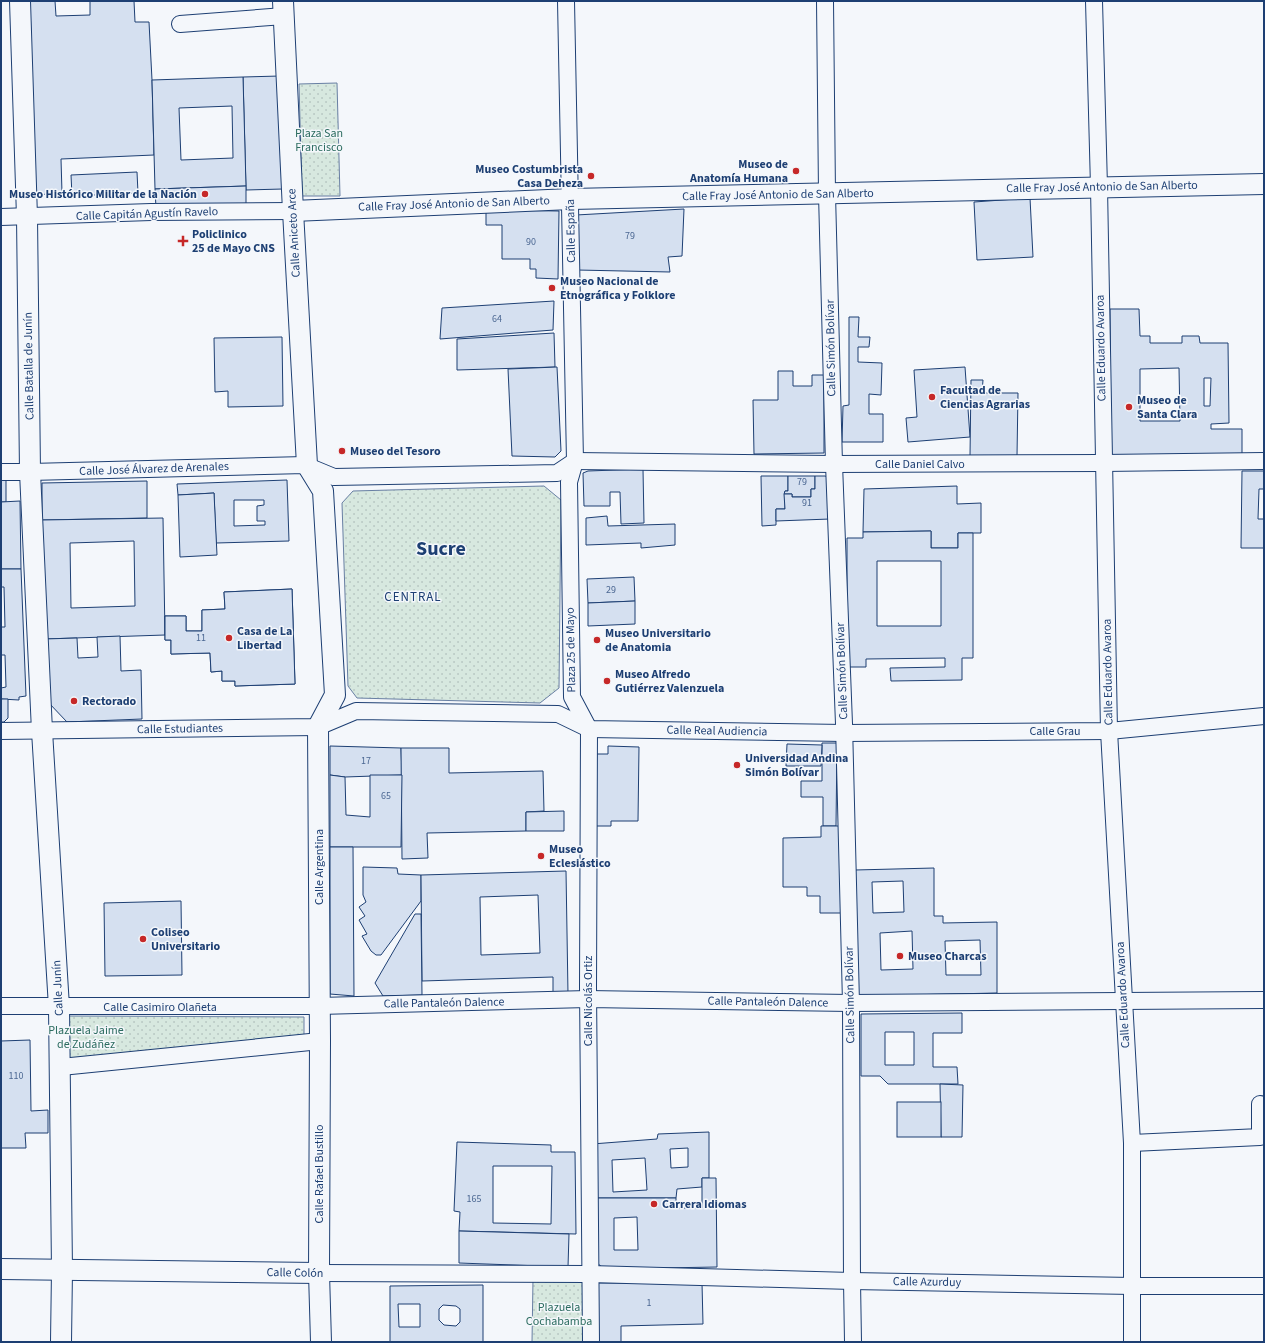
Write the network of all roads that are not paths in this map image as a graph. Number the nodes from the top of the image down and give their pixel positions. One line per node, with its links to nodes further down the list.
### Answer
1 (20, 1): 13 (main road, Calle Batalla de Junín)
2 (566, 1): 10 (street, Calle España)
3 (825, 1): 9 (street, Calle Simón Bolívar)
4 (1094, 1): 8 (street, Calle Eduardo Avaroa)
5 (284, 8): 6 (street); 11 (main road, Calle Aniceto Arce)
6 (180, 24)
7 (1264, 184): 8 (main road, Calle Fray José Antonio de San Alberto)
8 (1099, 187): 9 (main road, Calle Fray José Antonio de San Alberto); 17 (street, Calle Eduardo Avaroa)
9 (827, 194): 10 (main road, Calle Fray José Antonio de San Alberto); 16 (street, Calle Simón Bolívar)
10 (570, 199): 11 (main road, Calle Fray José Antonio de San Alberto); 14 (street, Calle España)
11 (292, 211): 13 (street, Calle Capitán Agustín Ravelo); 18 (main road, Calle Aniceto Arce)
12 (1, 217): 13 (street, Calle Capitán Agustín Ravelo)
13 (27, 217): 20 (main road, Calle Batalla de Junín)
14 (575, 461): 16 (street, Calle Daniel Calvo); 18 (street); 23 (street, Plaza 25 de Mayo)
15 (1264, 461): 17 (street, Calle Daniel Calvo)
16 (834, 464): 17 (street, Calle Daniel Calvo); 27 (street, Calle Simón Bolívar)
17 (1103, 464): 26 (street, Calle Eduardo Avaroa)
18 (307, 465): 20 (street, Calle José Álvarez de Arenales); 22 (main road)
19 (1, 472): 20 (street, Calle José Álvarez de Arenales)
20 (30, 472): 25 (main road, Calle Batalla de Junín)
21 (1264, 716): 26 (street, Calle Grau)
22 (318, 727): 23 (street); 25 (street, Calle Estudiantes); 33 (main road, Calle Argentina)
23 (589, 729): 27 (street, Calle Real Audiencia); 28 (street, Calle Nicolás Ortiz)
24 (1, 731): 25 (street, Calle Estudiantes)
25 (42, 731): 34 (main road, Calle Junín)
26 (1109, 731): 27 (street, Calle Grau); 30 (street, Calle Eduardo Avaroa)
27 (844, 733): 31 (street, Calle Simón Bolívar)
28 (588, 999): 31 (street, Calle Pantaleón Dalence); 33 (street, Calle Pantaleón Dalence); 42 (street, Calle Nicolás Ortiz)
29 (1264, 1000): 30 (street, Calle Pantaleón Dalence)
30 (1123, 1001): 31 (street, Calle Pantaleón Dalence); 38 (street, Calle Eduardo Avaroa)
31 (851, 1003): 43 (street, Calle Simón Bolívar)
32 (1, 1006): 34 (street, Calle Casimiro Olañeta)
33 (319, 1006): 34 (street, Calle Casimiro Olañeta); 35 (main road, Calle Rafael Bustillo)
34 (59, 1007): 36 (main road, Calle Junín)
35 (320, 1041): 36 (street); 41 (main road, Calle Rafael Bustillo)
36 (61, 1067): 40 (main road, Calle Junín)
37 (1260, 1104): 38 (street)
38 (1132, 1143): 44 (street, Calle Eduardo Avaroa)
39 (1, 1269): 40 (main road, Calle Colón)
40 (62, 1270): 41 (main road, Calle Colón); 46 (main road, Calle Junín)
41 (319, 1273): 42 (street, Calle Colón); 47 (main road, Calle Rafael Bustillo)
42 (590, 1274): 43 (street, Calle Azurduy); 48 (street, Calle Nicolás Ortiz)
43 (852, 1281): 44 (street, Calle Azurduy); 49 (street, Calle Simón Bolívar)
44 (1133, 1286): 45 (street, Calle Azurduy); 50 (street, Calle Eduardo Avaroa)
45 (1264, 1286)
46 (61, 1342)
47 (321, 1342)
48 (591, 1342)
49 (853, 1342)
50 (1132, 1342)

